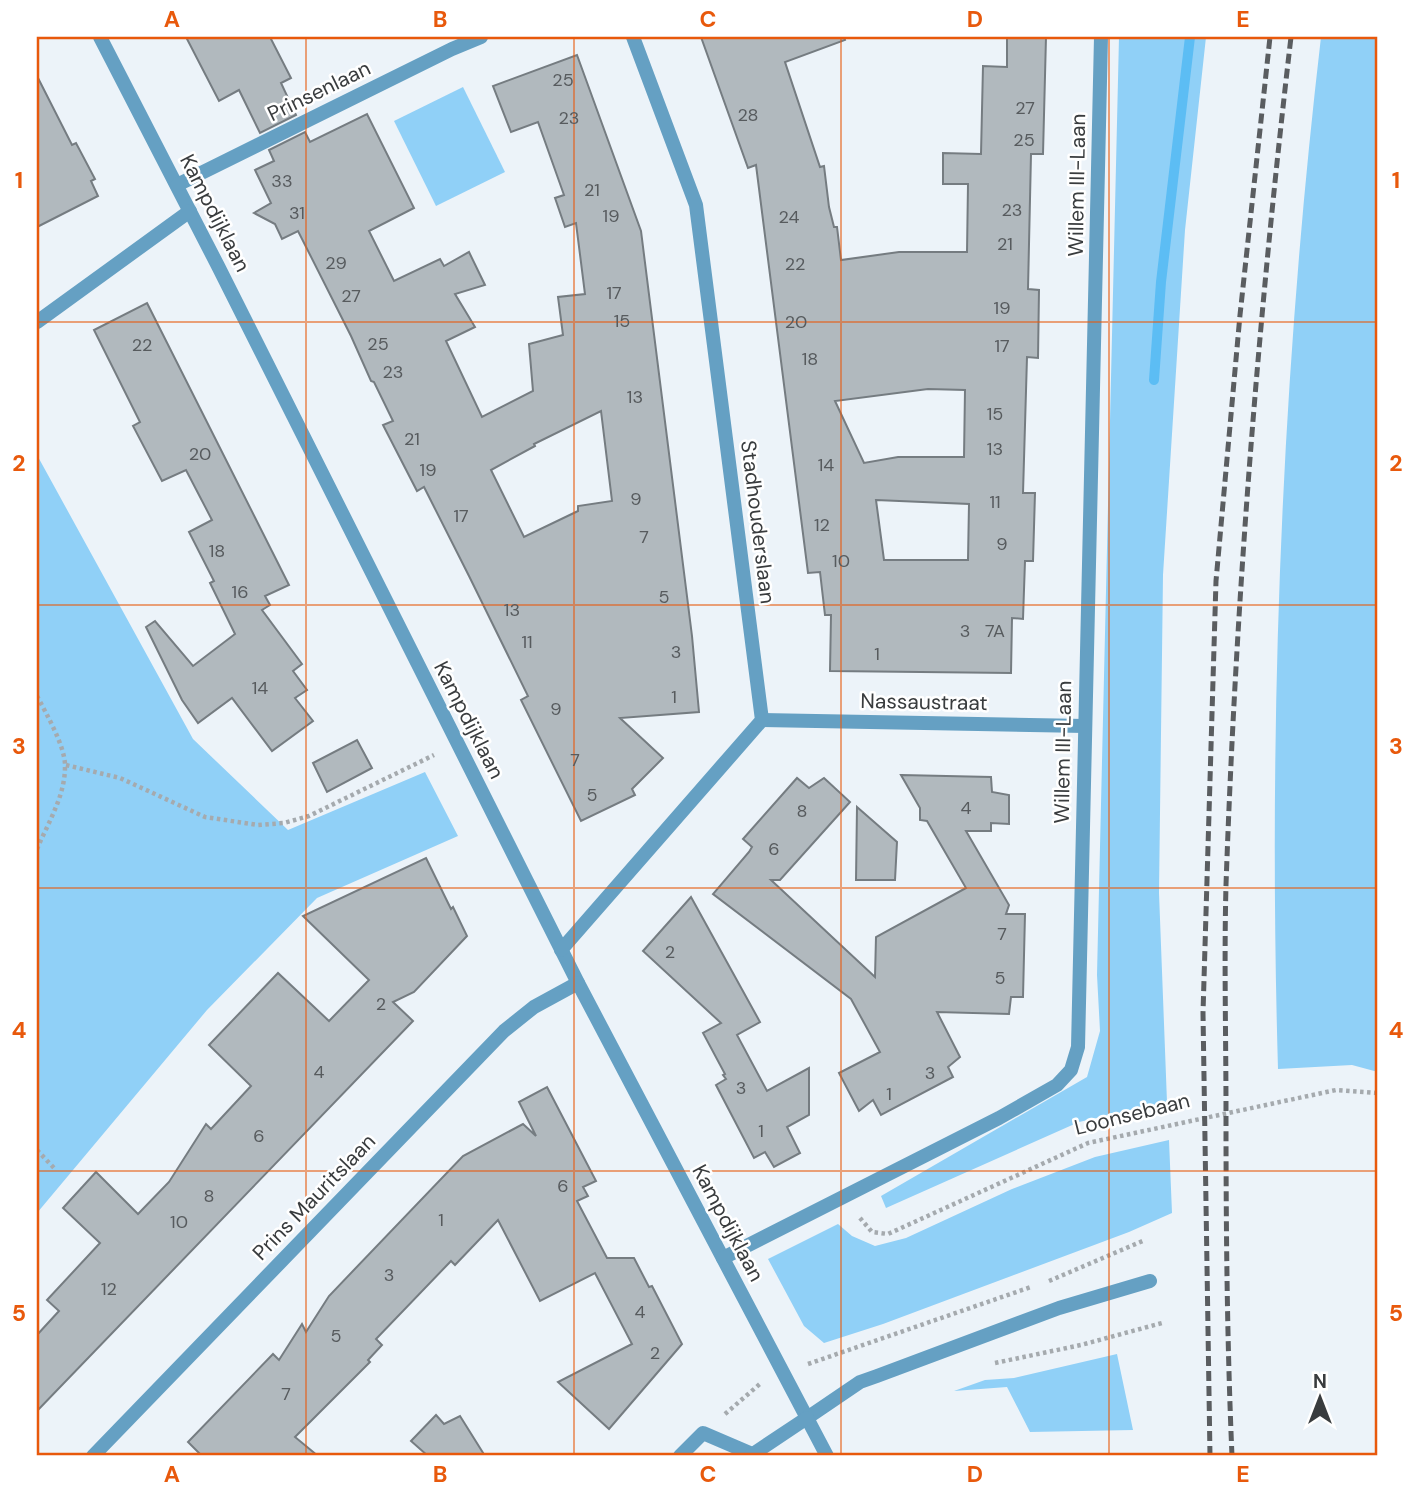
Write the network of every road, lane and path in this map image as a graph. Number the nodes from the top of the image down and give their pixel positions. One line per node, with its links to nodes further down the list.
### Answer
1 (100, 37): 5 (street, Kampdijklaan)
2 (481, 37): 5 (street, Prinsenlaan)
3 (633, 37): 9 (street, Stadhouderslaan)
4 (1101, 37): 10 (street, Willem III-Laan)
5 (177, 185): 6 (street, Kampdijklaan)
6 (190, 211): 7 (street); 11 (street, Kampdijklaan)
7 (37, 322)
8 (37, 696): 12 (path)
9 (762, 720): 10 (street, Nassaustraat); 14 (street)
10 (1085, 726): 19 (street, Willem III-Laan)
11 (457, 743): 12 (path); 14 (street, Kampdijklaan)
12 (66, 765): 13 (path)
13 (37, 849)
14 (561, 950): 15 (street, Kampdijklaan)
15 (578, 983): 21 (street, Kampdijklaan); 31 (street, Prins Mauritslaan)
16 (1378, 1093): 19 (path, Loonsebaan)
17 (37, 1150): 18 (path)
18 (54, 1168)
19 (849, 1196): 21 (street, Willem III-Laan)
20 (1146, 1240): 23 (path)
21 (723, 1258): 27 (street, Kampdijklaan)
22 (1150, 1280): 28 (street)
23 (1048, 1281)
24 (1035, 1286): 27 (path)
25 (1162, 1323): 26 (path)
26 (983, 1366)
27 (784, 1373): 28 (street, Kampdijklaan); 29 (path)
28 (807, 1418): 30 (street); 33 (street, Kampdijklaan)
29 (703, 1433): 30 (street); 32 (street)
30 (751, 1455)
31 (93, 1456)
32 (680, 1456)
33 (827, 1456)

